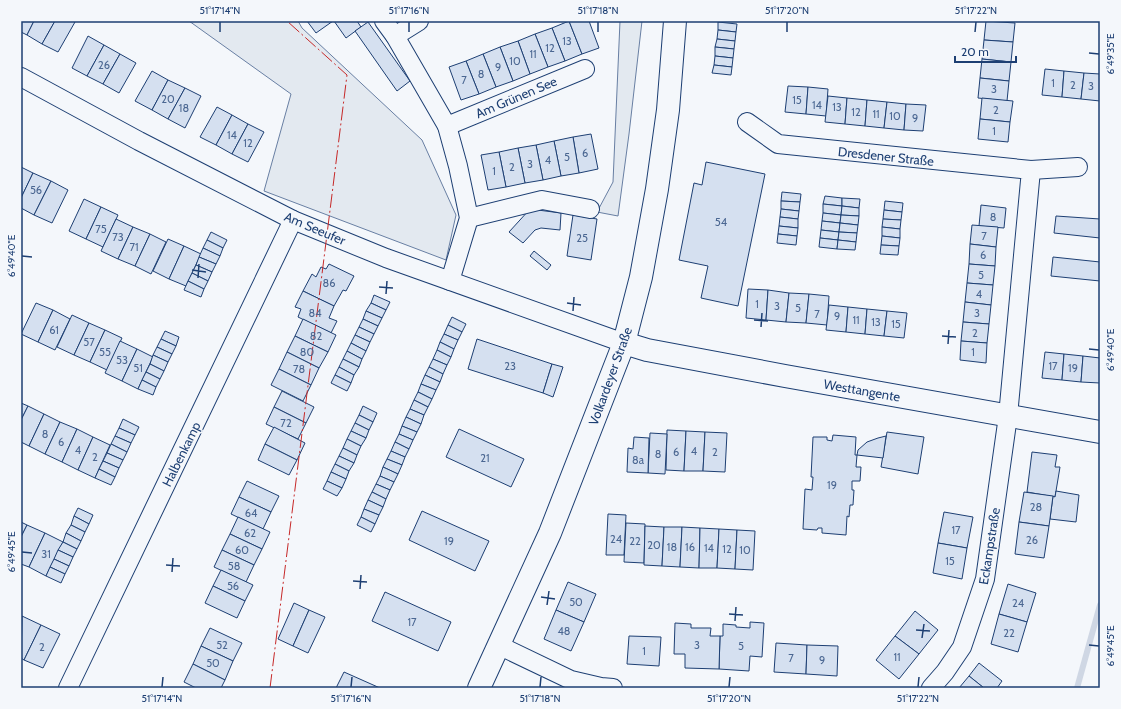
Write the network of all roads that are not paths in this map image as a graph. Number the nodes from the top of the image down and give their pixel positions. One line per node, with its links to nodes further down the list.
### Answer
1 (384, 21): 4 (street)
2 (419, 21): 4 (street)
3 (674, 21): 15 (main road, Volkardeyer Straße)
4 (395, 36): 8 (street)
5 (585, 69): 8 (street, Am Grünen See)
6 (21, 77): 13 (street, Am Seeufer)
7 (747, 122): 10 (street, Dresdener Straße)
8 (447, 126): 12 (street)
9 (1078, 167): 10 (street, Dresdener Straße)
10 (1031, 170): 16 (street)
11 (590, 209): 12 (street)
12 (468, 218): 14 (street)
13 (294, 220): 14 (street, Am Seeufer); 19 (street, Halbenkamp)
14 (450, 281): 15 (street, Am Seeufer)
15 (624, 343): 16 (main road, Westtangente); 18 (main road, Volkardeyer Straße)
16 (1008, 416): 17 (main road, Westtangente); 22 (street, Eckampstraße)
17 (1100, 432)
18 (498, 645): 20 (main road, Volkardeyer Straße); 21 (street)
19 (68, 688)
20 (479, 688)
21 (613, 688)
22 (931, 688)

